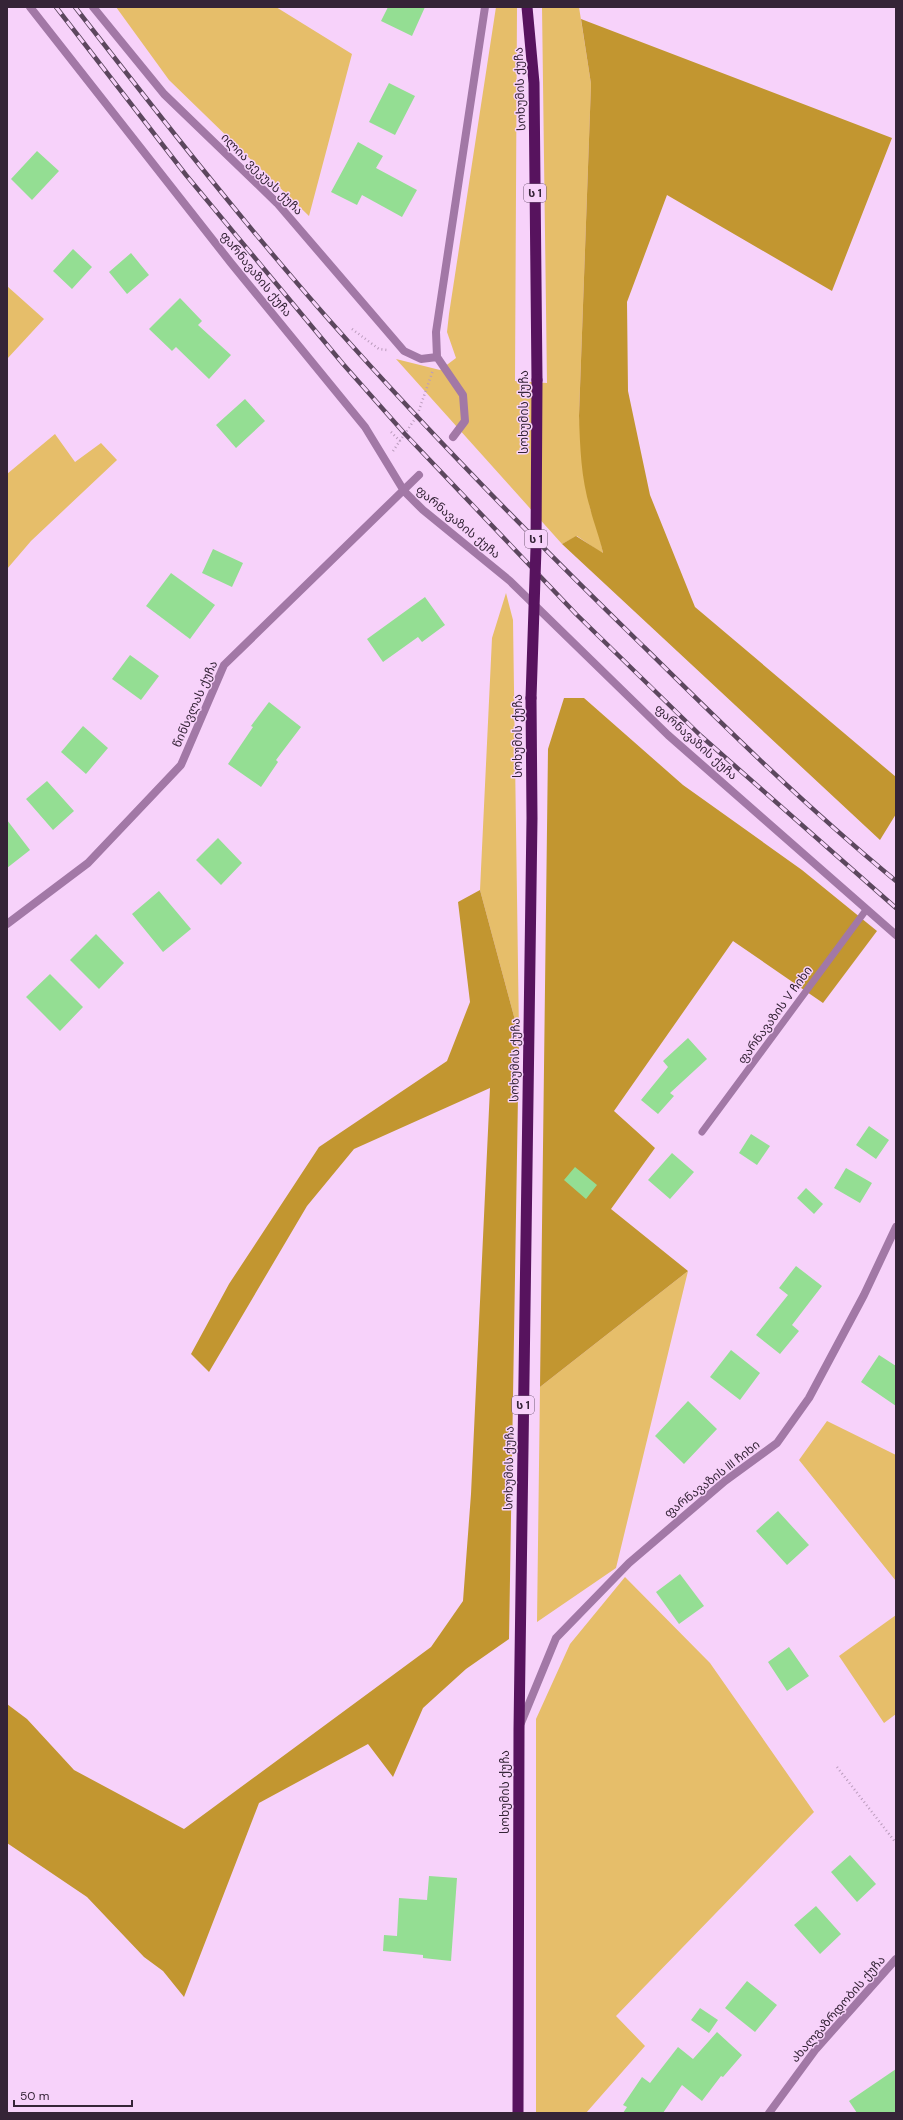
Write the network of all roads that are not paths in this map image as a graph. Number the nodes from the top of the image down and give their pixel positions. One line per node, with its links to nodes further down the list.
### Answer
1 (30, 7): 8 (street, ფარნავაზის ქუჩა)
2 (93, 7): 5 (street, ილია ვეკუას ქუჩა)
3 (485, 7): 5 (street)
4 (527, 7): 14 (highway, სოხუმის ქუჩა / ს 1, bridge)
5 (437, 357): 6 (street)
6 (453, 437)
7 (419, 475): 8 (street, წინსვლას ქუჩა)
8 (404, 491): 9 (street, ფარნავაზის ქუჩა); 10 (street, წინსვლას ქუჩა)
9 (866, 910): 11 (street, ფარნავაზის ქუჩა); 12 (lane, ფარნავაზის V ჩიხი)
10 (7, 924)
11 (896, 935)
12 (702, 1132)
13 (896, 1227): 14 (street, ფარნავაზის III ჩიხი)
14 (518, 1729): 16 (highway, სოხუმის ქუჩა / ს 1)
15 (896, 1959): 17 (street, ახალგაზრდობის ქუჩა)
16 (518, 2113)
17 (769, 2113)

